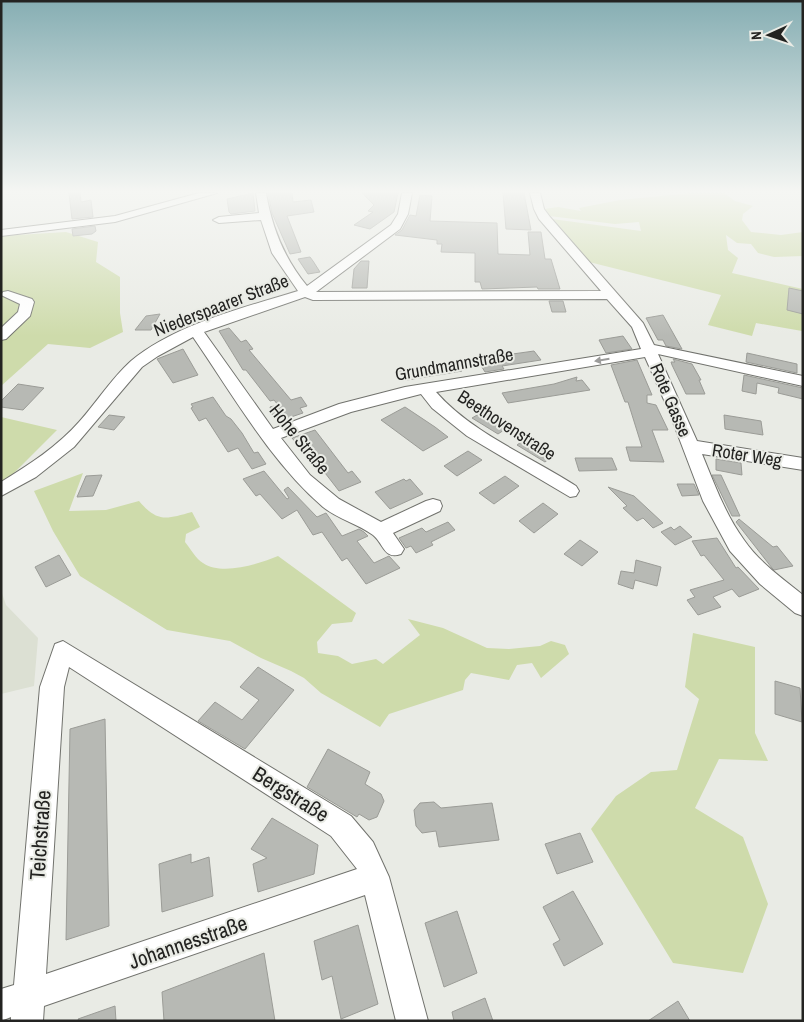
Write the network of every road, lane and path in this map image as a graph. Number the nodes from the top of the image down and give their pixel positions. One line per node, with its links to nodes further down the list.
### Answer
1 (273, 241): 5 (street)
2 (378, 241): 4 (street)
3 (564, 241): 7 (street, Rote Gasse)
4 (318, 285): 5 (street); 8 (street)
5 (306, 293): 8 (street, Niederspaarer Straße); 9 (street, Niederspaarer Straße)
6 (8, 295): 10 (street)
7 (610, 295): 8 (street, Niederspaarer Straße); 11 (street, Rote Gasse)
8 (329, 296)
9 (197, 332): 14 (street, Hohe Straße); 17 (street, Niederspaarer Straße)
10 (1, 336)
11 (649, 350): 12 (street, Grundmannstraße); 13 (street, Grundmannstraße, one-way to 13); 15 (street, Rote Gasse)
12 (803, 381)
13 (425, 389): 14 (street, Grundmannstraße); 18 (street, Beethovenstraße)
14 (270, 436): 20 (street, Hohe Straße)
15 (690, 446): 16 (street, Roter Weg); 22 (street, Rote Gasse)
16 (803, 464)
17 (1, 490)
18 (570, 491)
19 (432, 506): 20 (street)
20 (381, 531): 21 (street, Hohe Straße)
21 (394, 549)
22 (803, 607)
23 (63, 651): 24 (street, Bergstraße); 25 (street, Teichstraße)
24 (375, 877): 25 (street, Johannesstraße); 26 (street, Bergstraße)
25 (19, 1008)
26 (412, 1021)

